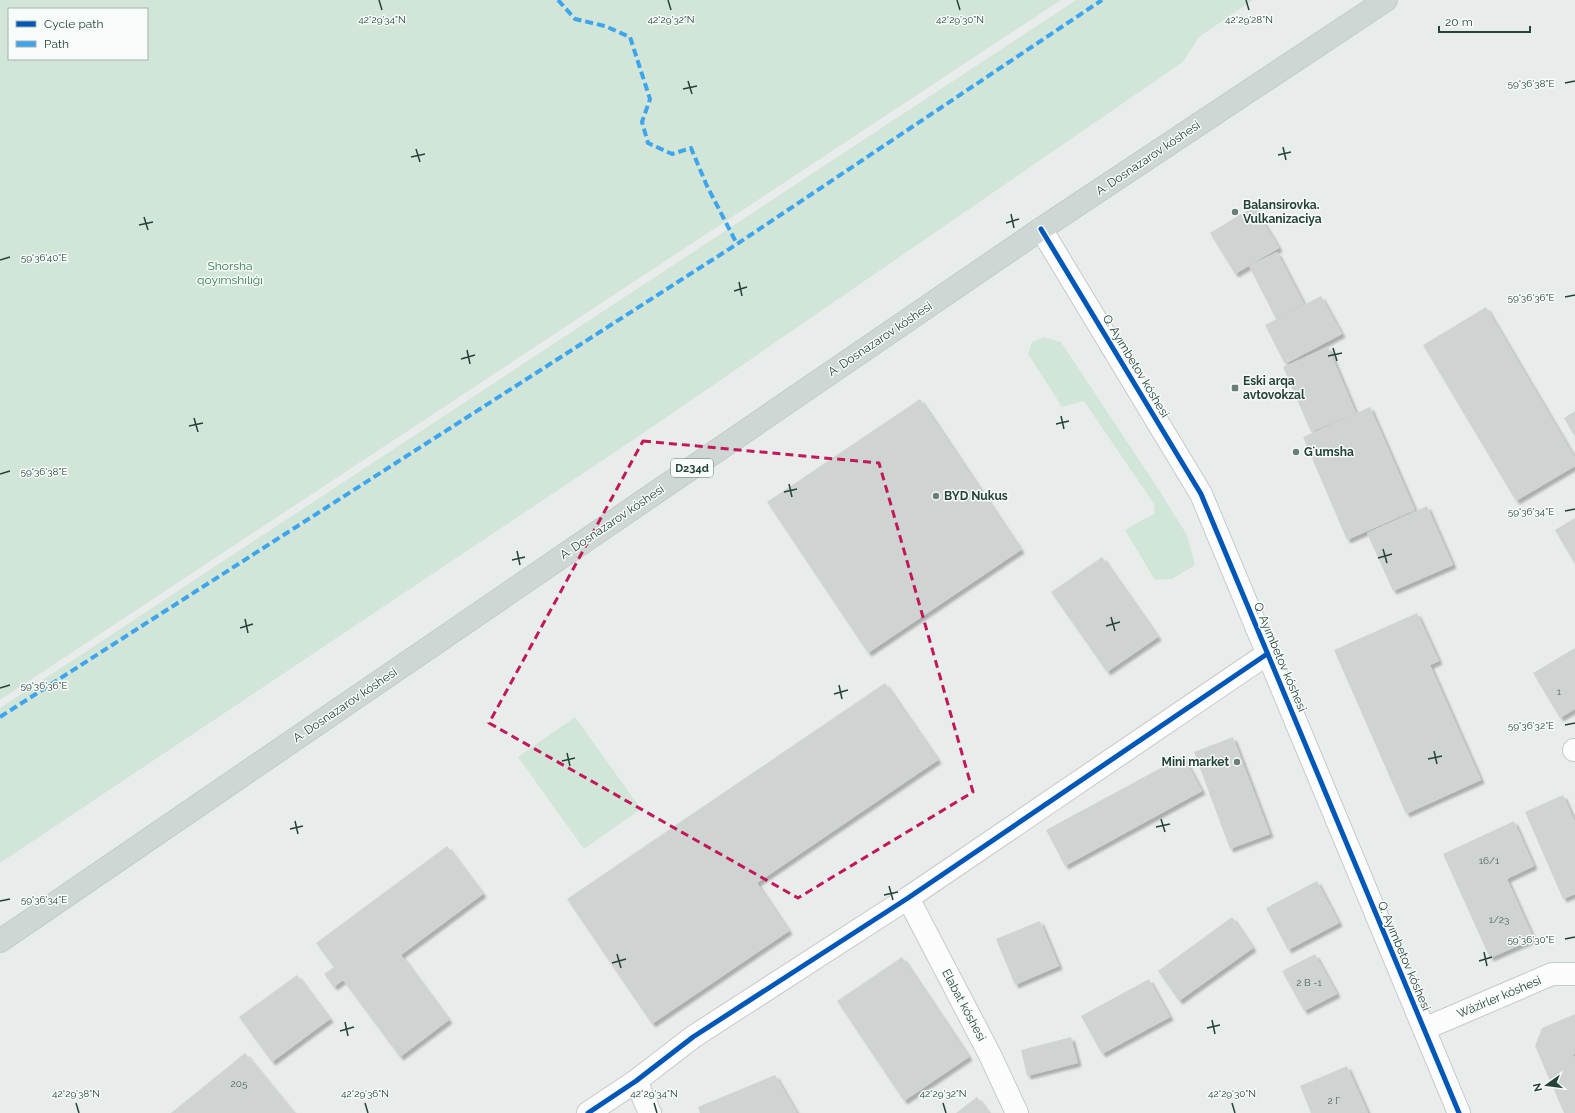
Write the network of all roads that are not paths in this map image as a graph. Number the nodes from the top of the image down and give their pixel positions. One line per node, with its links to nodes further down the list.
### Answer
1 (1386, 0): 2 (main road, A. Dosnazarov kóshesi / D234d)
2 (1041, 229): 3 (street, Q. Ayımbetov kóshesi); 5 (main road, A. Dosnazarov kóshesi / D234d)
3 (1267, 654): 4 (street); 7 (street, Q. Ayımbetov kóshesi)
4 (908, 898): 8 (street); 11 (street, Elabat kóshesi)
5 (0, 941)
6 (1575, 974): 7 (street, Wázirler kóshesi)
7 (1424, 1029): 12 (street, Q. Ayımbetov kóshesi)
8 (636, 1081): 9 (street); 10 (street)
9 (588, 1113)
10 (650, 1113)
11 (1017, 1113)
12 (1459, 1113)

